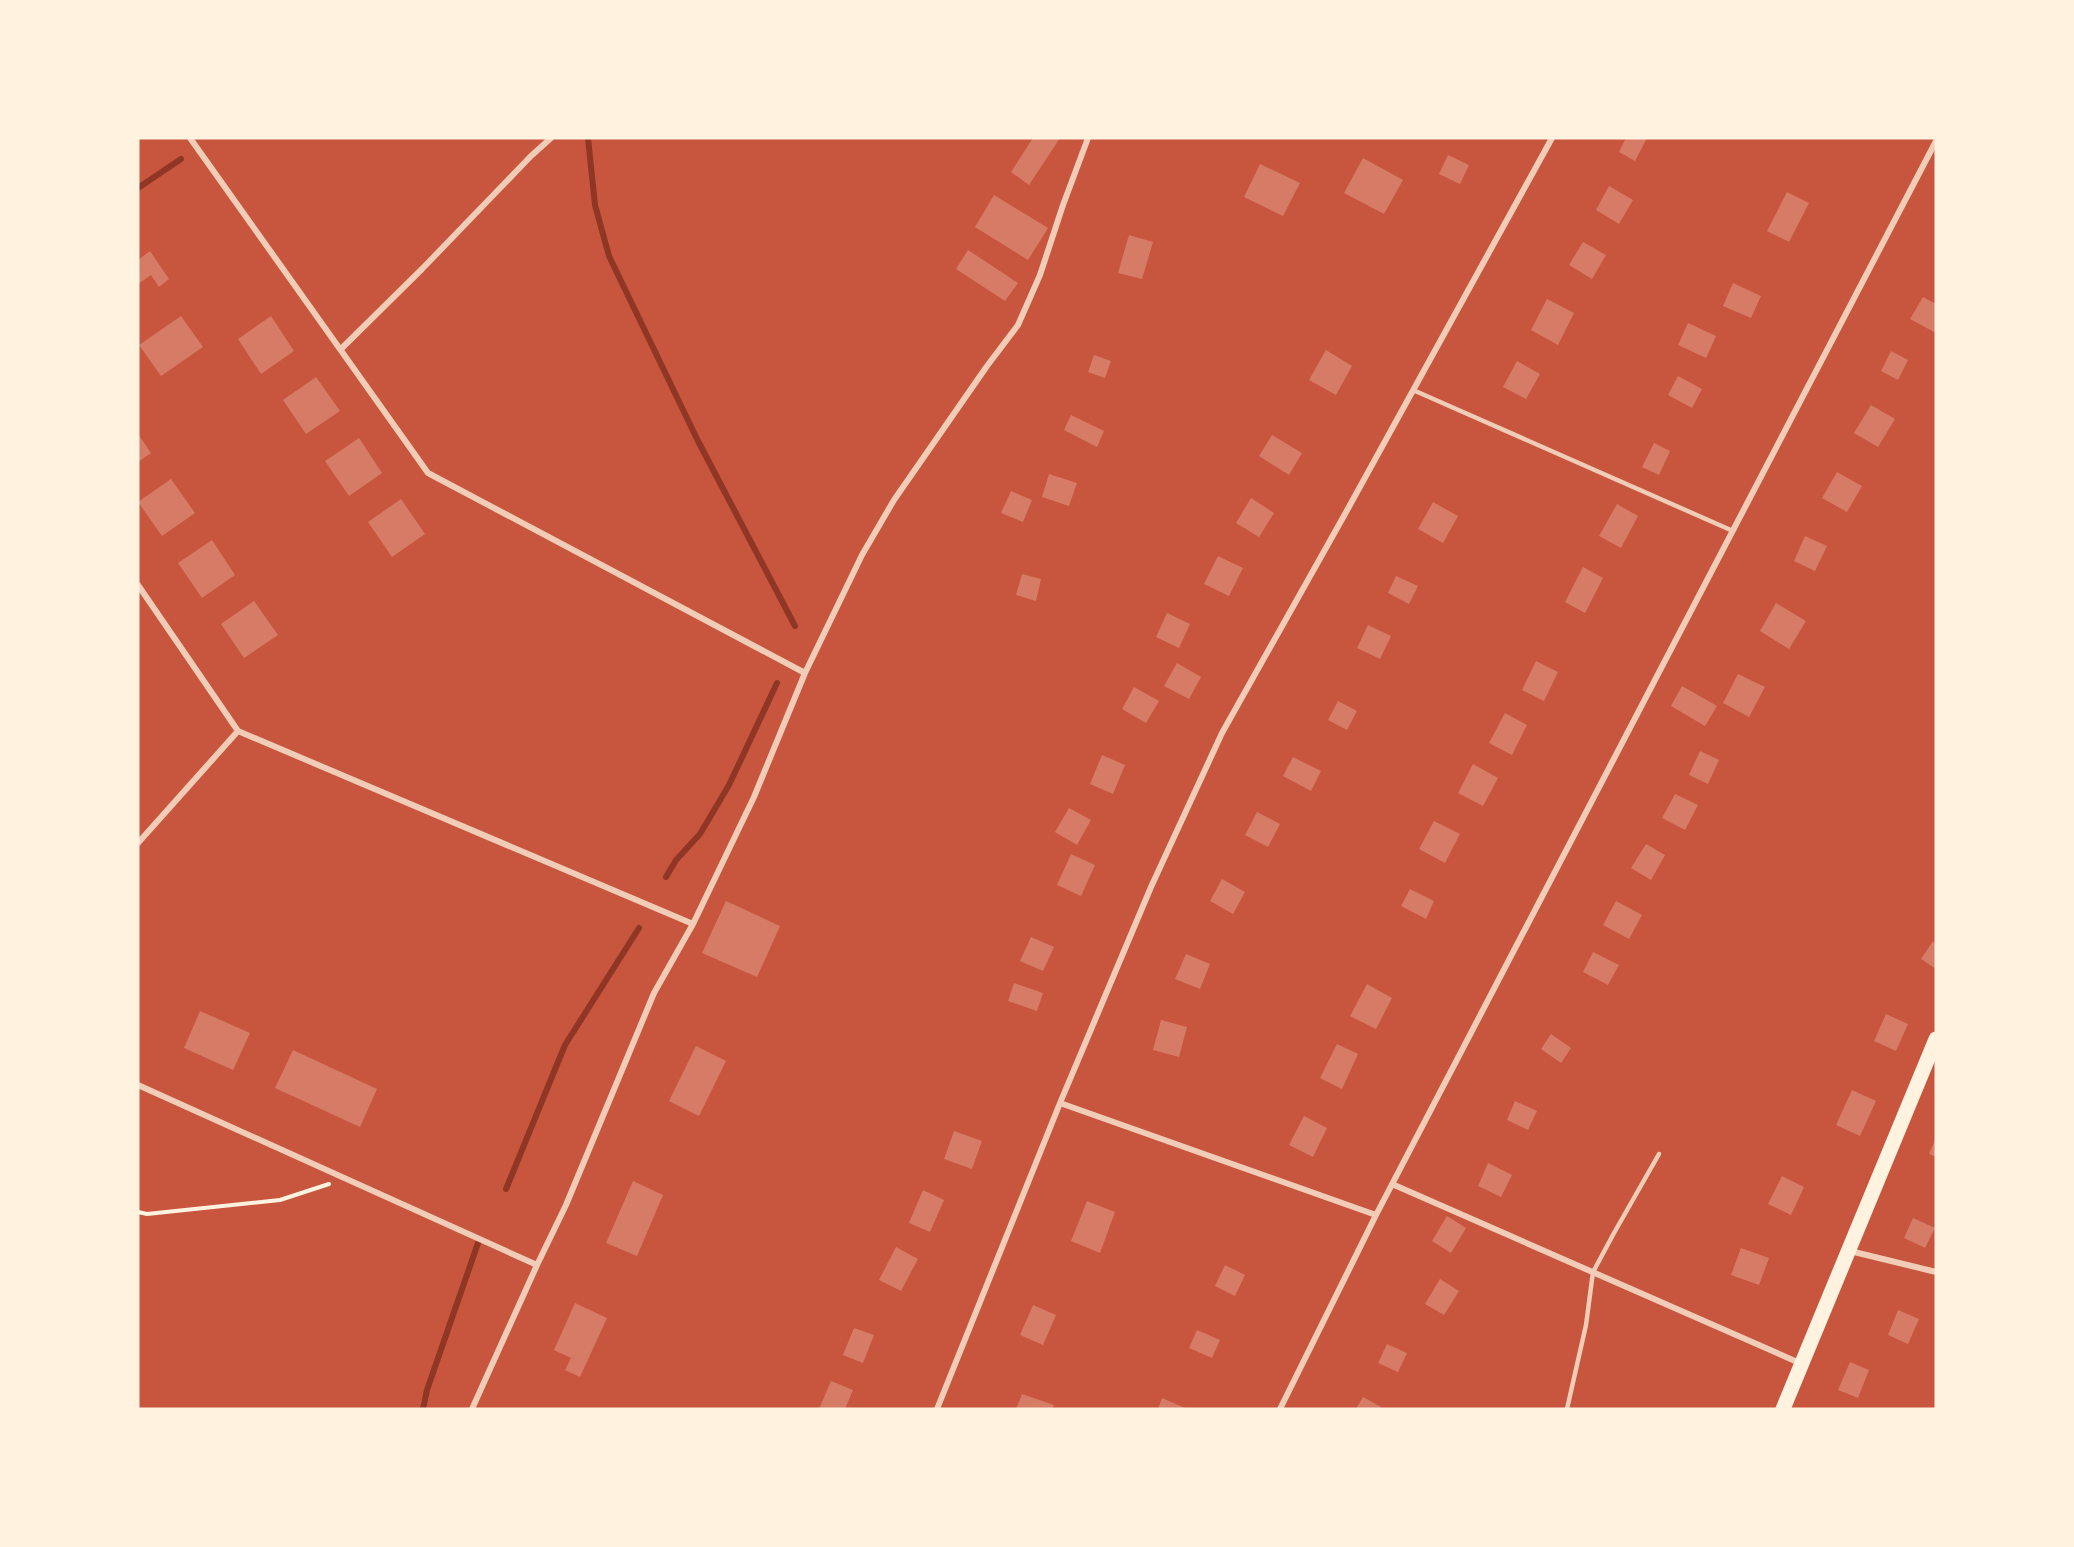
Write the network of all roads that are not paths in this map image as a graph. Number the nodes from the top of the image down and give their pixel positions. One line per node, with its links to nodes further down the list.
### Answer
1 (190, 138): 6 (street)
2 (551, 138): 6 (street)
3 (1088, 138): 10 (street)
4 (1552, 138): 7 (street)
5 (1936, 141): 8 (street)
6 (341, 349): 10 (street)
7 (1413, 390): 8 (lane); 16 (street)
8 (1732, 531): 18 (street)
9 (138, 585): 11 (street)
10 (805, 673): 13 (street)
11 (238, 732): 12 (street); 13 (street)
12 (138, 843)
13 (693, 924): 21 (street)
14 (1936, 1039): 20 (main road)
15 (138, 1085): 21 (street)
16 (1060, 1103): 19 (street); 26 (street)
17 (1659, 1154): 22 (lane)
18 (1392, 1184): 19 (street); 22 (street)
19 (1376, 1215): 27 (street)
20 (1850, 1251): 23 (street); 24 (main road)
21 (537, 1265): 25 (street)
22 (1593, 1272): 24 (street); 28 (lane)
23 (1936, 1272)
24 (1802, 1364): 29 (main road)
25 (472, 1409)
26 (937, 1409)
27 (1280, 1409)
28 (1567, 1409)
29 (1783, 1409)

